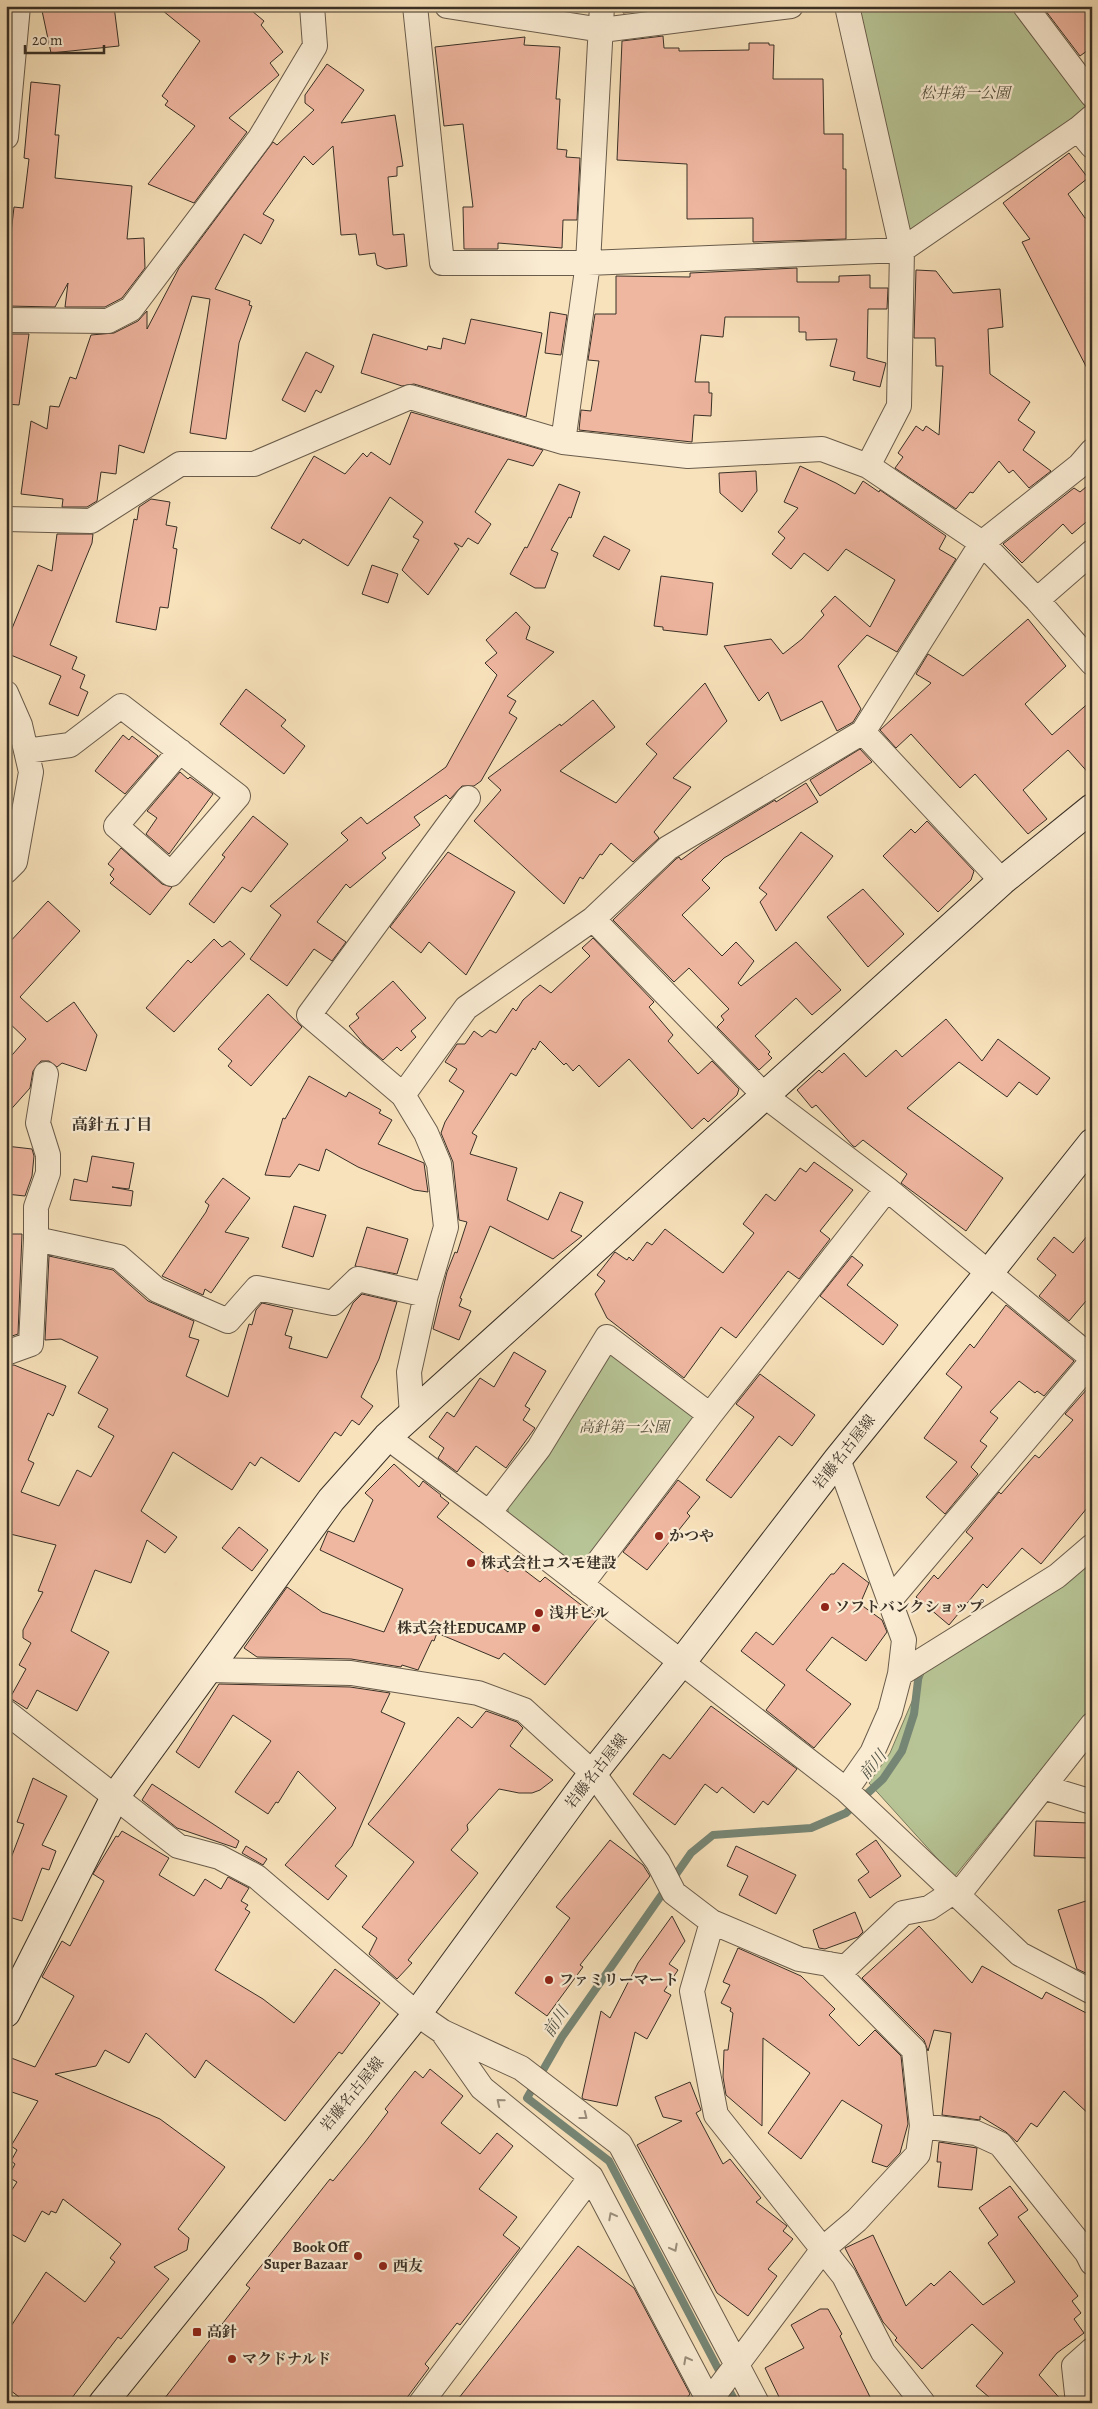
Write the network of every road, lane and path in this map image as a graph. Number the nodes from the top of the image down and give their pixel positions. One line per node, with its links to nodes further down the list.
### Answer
1 (18, 6): 10 (street)
2 (312, 6): 16 (street)
3 (415, 6): 15 (street)
4 (447, 6): 9 (street)
5 (602, 6): 9 (street)
6 (792, 6): 9 (street)
7 (847, 6): 14 (street)
8 (1025, 6): 11 (street)
9 (602, 30): 15 (street)
10 (10, 73): 13 (street)
11 (1092, 95)
12 (1087, 130): 14 (street)
13 (6, 136)
14 (902, 250): 15 (street); 19 (street)
15 (588, 262): 17 (street)
16 (6, 320)
17 (563, 442): 19 (street); 20 (street)
18 (1092, 451): 21 (street)
19 (868, 466): 21 (street)
20 (6, 519)
21 (982, 543): 23 (street); 26 (street)
22 (1092, 552): 23 (street)
23 (1037, 600): 24 (street)
24 (1092, 663)
25 (6, 693): 27 (street)
26 (863, 732): 32 (street); 33 (street)
27 (26, 751): 28 (street); 31 (street)
28 (180, 752): 28 (street)
29 (468, 798): 35 (street)
30 (1092, 808): 32 (street)
31 (6, 872)
32 (1002, 881): 36 (street)
33 (593, 919): 35 (street); 36 (street)
34 (46, 1074): 39 (street)
35 (403, 1095): 41 (street)
36 (765, 1096): 38 (street); 44 (street)
37 (1092, 1143): 40 (street, 岩藤名古屋線)
38 (887, 1189): 40 (street); 45 (street)
39 (36, 1239): 41 (street); 42 (street)
40 (988, 1274): 43 (street); 47 (street, 岩藤名古屋線)
41 (426, 1295): 44 (street)
42 (6, 1352)
43 (1092, 1360): 51 (street)
44 (412, 1415): 46 (street)
45 (710, 1415): 48 (street); 50 (street)
46 (387, 1437): 48 (street); 53 (street)
47 (838, 1458): 51 (street); 52 (street, 岩藤名古屋線)
48 (489, 1513): 50 (street)
49 (1092, 1546): 54 (street)
50 (581, 1585): 52 (street)
51 (890, 1600): 54 (street)
52 (681, 1663): 57 (street, 岩藤名古屋線); 59 (street)
53 (207, 1670): 57 (street); 60 (street)
54 (900, 1674): 59 (street)
55 (6, 1712): 60 (street)
56 (1092, 1725): 58 (street)
57 (593, 1773): 63 (street); 68 (street, 岩藤名古屋線)
58 (1043, 1787): 61 (street); 62 (street)
59 (848, 1792): 62 (street)
60 (115, 1797): 65 (street); 68 (street)
61 (1092, 1802)
62 (955, 1894): 64 (street); 66 (street)
63 (712, 1922): 64 (street); 72 (street)
64 (829, 1964): 70 (street)
65 (13, 1984): 67 (street)
66 (1092, 1992)
67 (6, 2013)
68 (417, 2014): 69 (street); 77 (street, 岩藤名古屋線)
69 (443, 2032): 71 (street, one-way to 69); 75 (street, one-way to 75)
70 (922, 2126): 72 (street); 73 (street)
71 (591, 2176): 76 (street, one-way to 71); 78 (street)
72 (824, 2248): 75 (street); 80 (street)
73 (1090, 2256)
74 (1092, 2350): 81 (street)
75 (734, 2367): 76 (street); 79 (street)
76 (710, 2401)
77 (103, 2403)
78 (421, 2403)
79 (757, 2403)
80 (923, 2403)
81 (1078, 2403)

